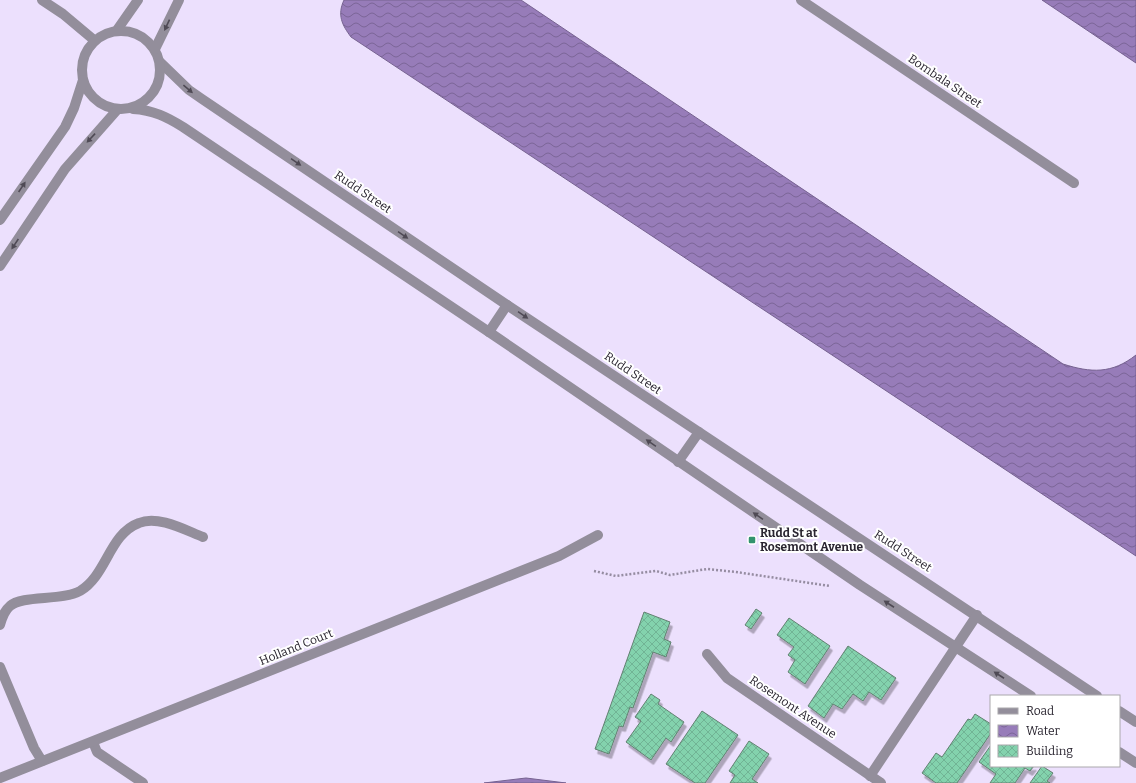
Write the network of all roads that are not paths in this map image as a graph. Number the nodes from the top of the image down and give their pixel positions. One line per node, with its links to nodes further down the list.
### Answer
1 (42, 0): 6 (street)
2 (138, 0): 5 (street)
3 (178, 0): 7 (street, one-way to 7)
4 (801, 0): 12 (street, Bombala Street)
5 (117, 30): 6 (street); 7 (street)
6 (94, 40): 9 (street)
7 (155, 49): 8 (street)
8 (160, 62): 10 (street); 15 (street, Rudd Street, one-way to 15)
9 (83, 80): 11 (street); 13 (street, one-way to 9)
10 (133, 109): 11 (street); 16 (street)
11 (117, 110): 14 (street, one-way to 14)
12 (1074, 183)
13 (0, 220)
14 (0, 266)
15 (507, 305): 16 (street); 17 (street, Rudd Street, one-way to 17)
16 (489, 332): 18 (street, one-way to 16)
17 (698, 432): 18 (street); 21 (street, Rudd Street)
18 (678, 462): 23 (street, one-way to 18)
19 (598, 535): 30 (street, Holland Court)
20 (203, 537): 22 (street)
21 (977, 615): 23 (street); 27 (street, Rudd Street)
22 (0, 625)
23 (956, 647): 26 (street, one-way to 23); 34 (street)
24 (707, 654): 34 (street, Rosemont Avenue)
25 (0, 668): 32 (street)
26 (1030, 695)
27 (1096, 695)
28 (1120, 711): 29 (street)
29 (1136, 722)
30 (93, 742): 32 (street, Holland Court); 36 (street)
31 (1120, 753): 33 (street)
32 (42, 762): 35 (street, Holland Court)
33 (1136, 763)
34 (870, 776): 37 (street, Rosemont Avenue)
35 (0, 778)
36 (143, 783)
37 (881, 783)

